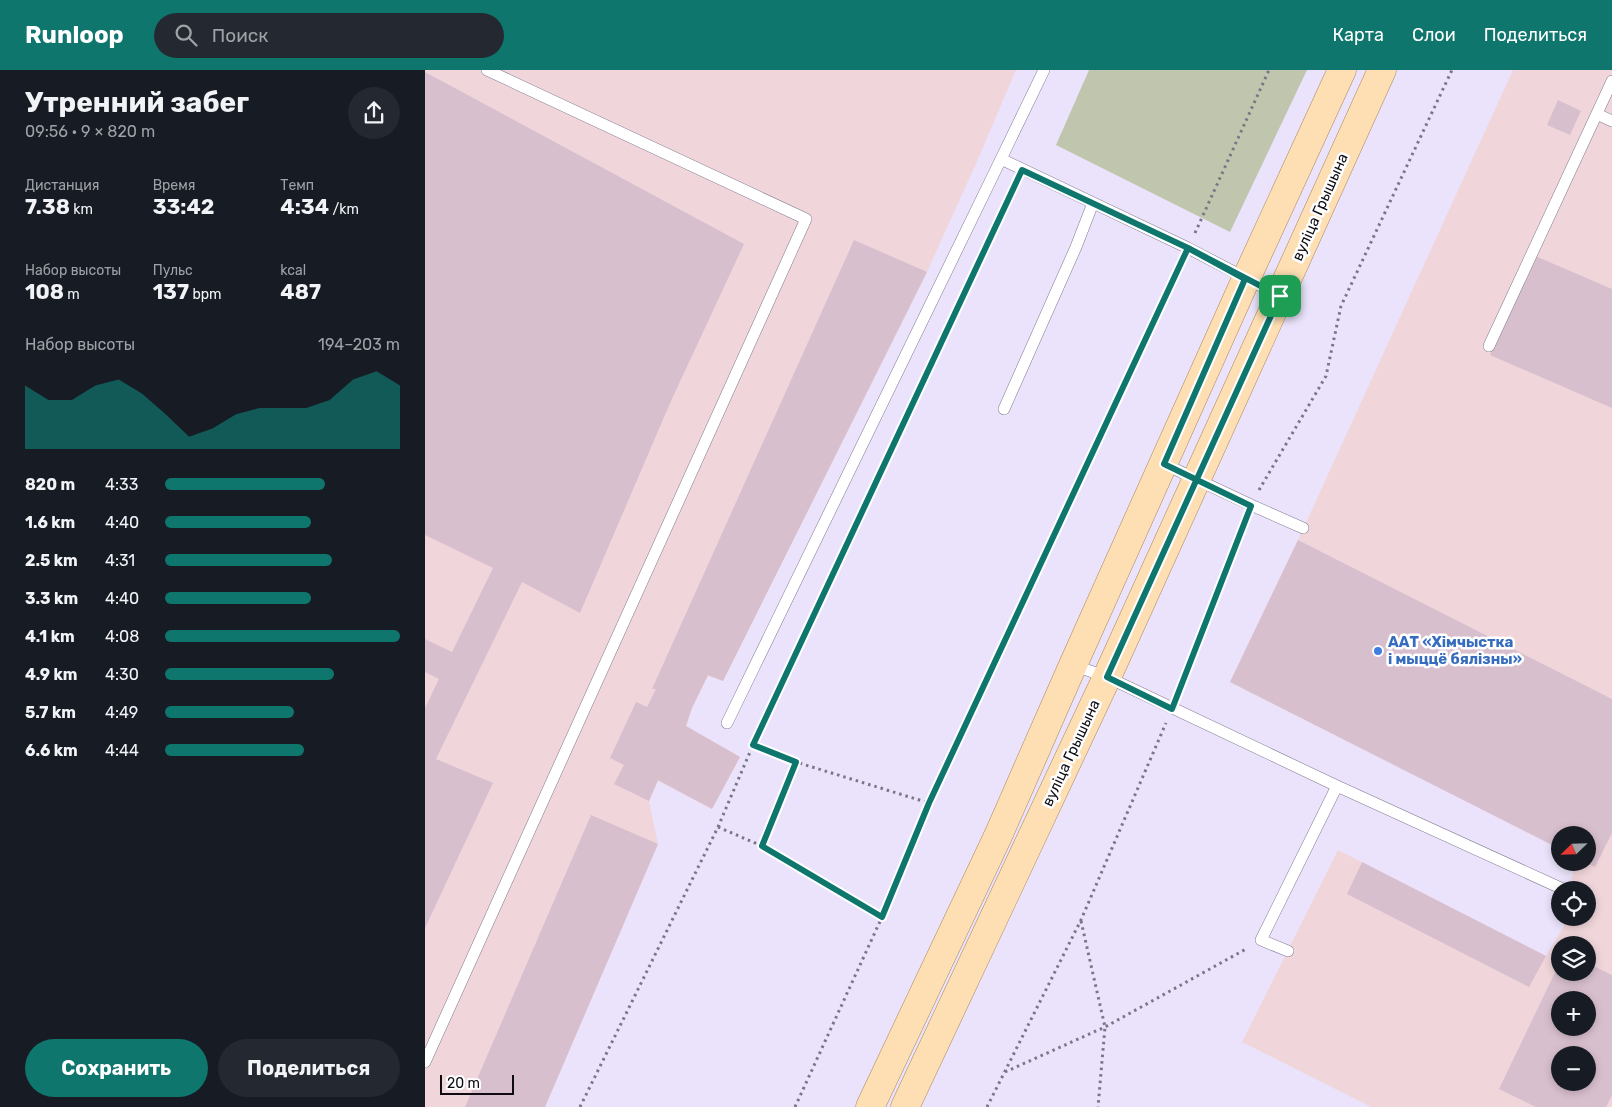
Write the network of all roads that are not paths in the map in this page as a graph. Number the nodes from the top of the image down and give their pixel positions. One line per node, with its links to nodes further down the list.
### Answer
1 (487, 70): 23 (lane)
2 (1044, 70): 8 (lane)
3 (1342, 70): 10 (main road)
4 (1382, 70): 11 (main road, вуліца Грышына)
5 (1612, 81): 6 (lane)
6 (1597, 114): 7 (lane); 12 (lane)
7 (1612, 121)
8 (1001, 159): 9 (lane); 19 (lane)
9 (1093, 203): 10 (lane); 13 (lane)
10 (1245, 279): 11 (lane); 14 (main road)
11 (1280, 296): 15 (main road, вуліца Грышына)
12 (1489, 346)
13 (1004, 408)
14 (1164, 464): 15 (lane); 17 (main road)
15 (1197, 480): 16 (lane); 18 (main road, вуліца Грышына)
16 (1303, 528)
17 (1073, 665): 18 (lane); 24 (main road)
18 (1107, 677): 20 (lane); 25 (main road, вуліца Грышына)
19 (727, 723)
20 (1337, 786): 21 (lane); 22 (lane)
21 (1551, 884)
22 (1288, 952)
23 (425, 1062)
24 (869, 1107)
25 (905, 1107)

